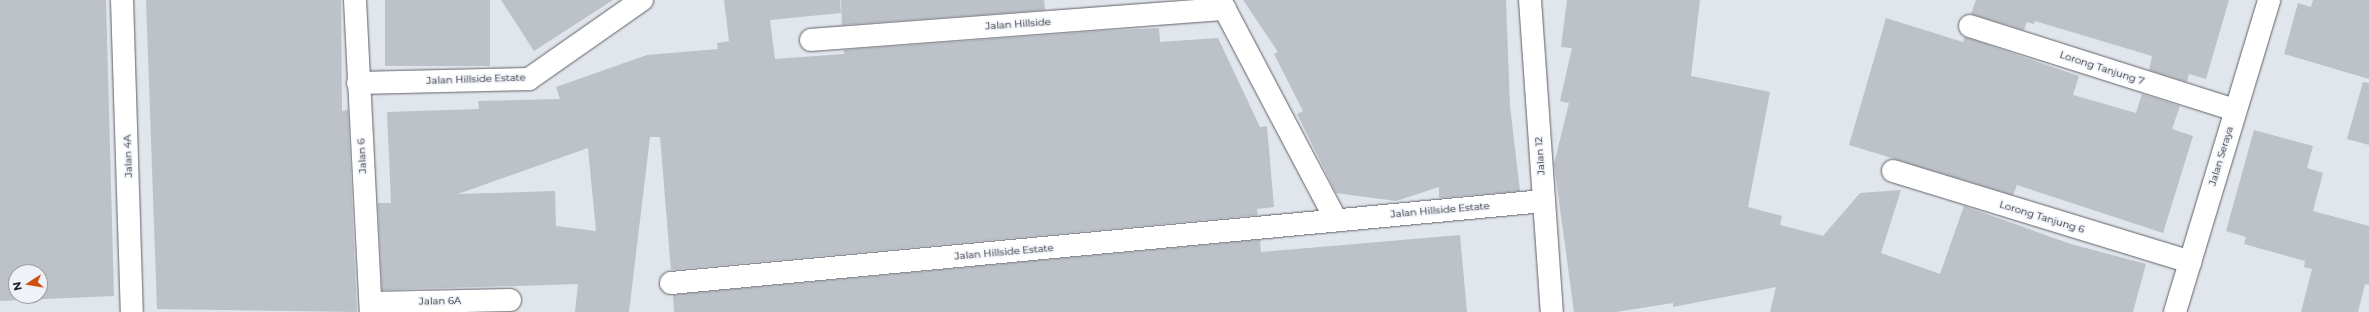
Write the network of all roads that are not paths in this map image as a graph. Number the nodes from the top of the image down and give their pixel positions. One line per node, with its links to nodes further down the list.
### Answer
1 (122, 0): 18 (street, Jalan 4A)
2 (355, 0): 9 (street, Jalan 6)
3 (642, 0): 9 (street, Jalan Hillside Estate)
4 (1530, 0): 12 (street, Jalan 12)
5 (2269, 0): 10 (street, Jalan Seraya)
6 (1222, 4): 8 (street, Jalan Hillside); 13 (street)
7 (1970, 26): 10 (street, Lorong Tanjung 7)
8 (811, 40)
9 (358, 83): 17 (street, Jalan 6)
10 (2235, 110): 14 (street, Jalan Seraya)
11 (1894, 172): 14 (street, Lorong Tanjung 6)
12 (1543, 201): 13 (street, Jalan Hillside Estate); 19 (street, Jalan 12)
13 (1336, 220): 15 (street, Jalan Hillside Estate)
14 (2190, 262): 20 (street, Jalan Seraya)
15 (671, 283)
16 (510, 300): 17 (street, Jalan 6A)
17 (371, 307)
18 (132, 312)
19 (1552, 312)
20 (2175, 312)

